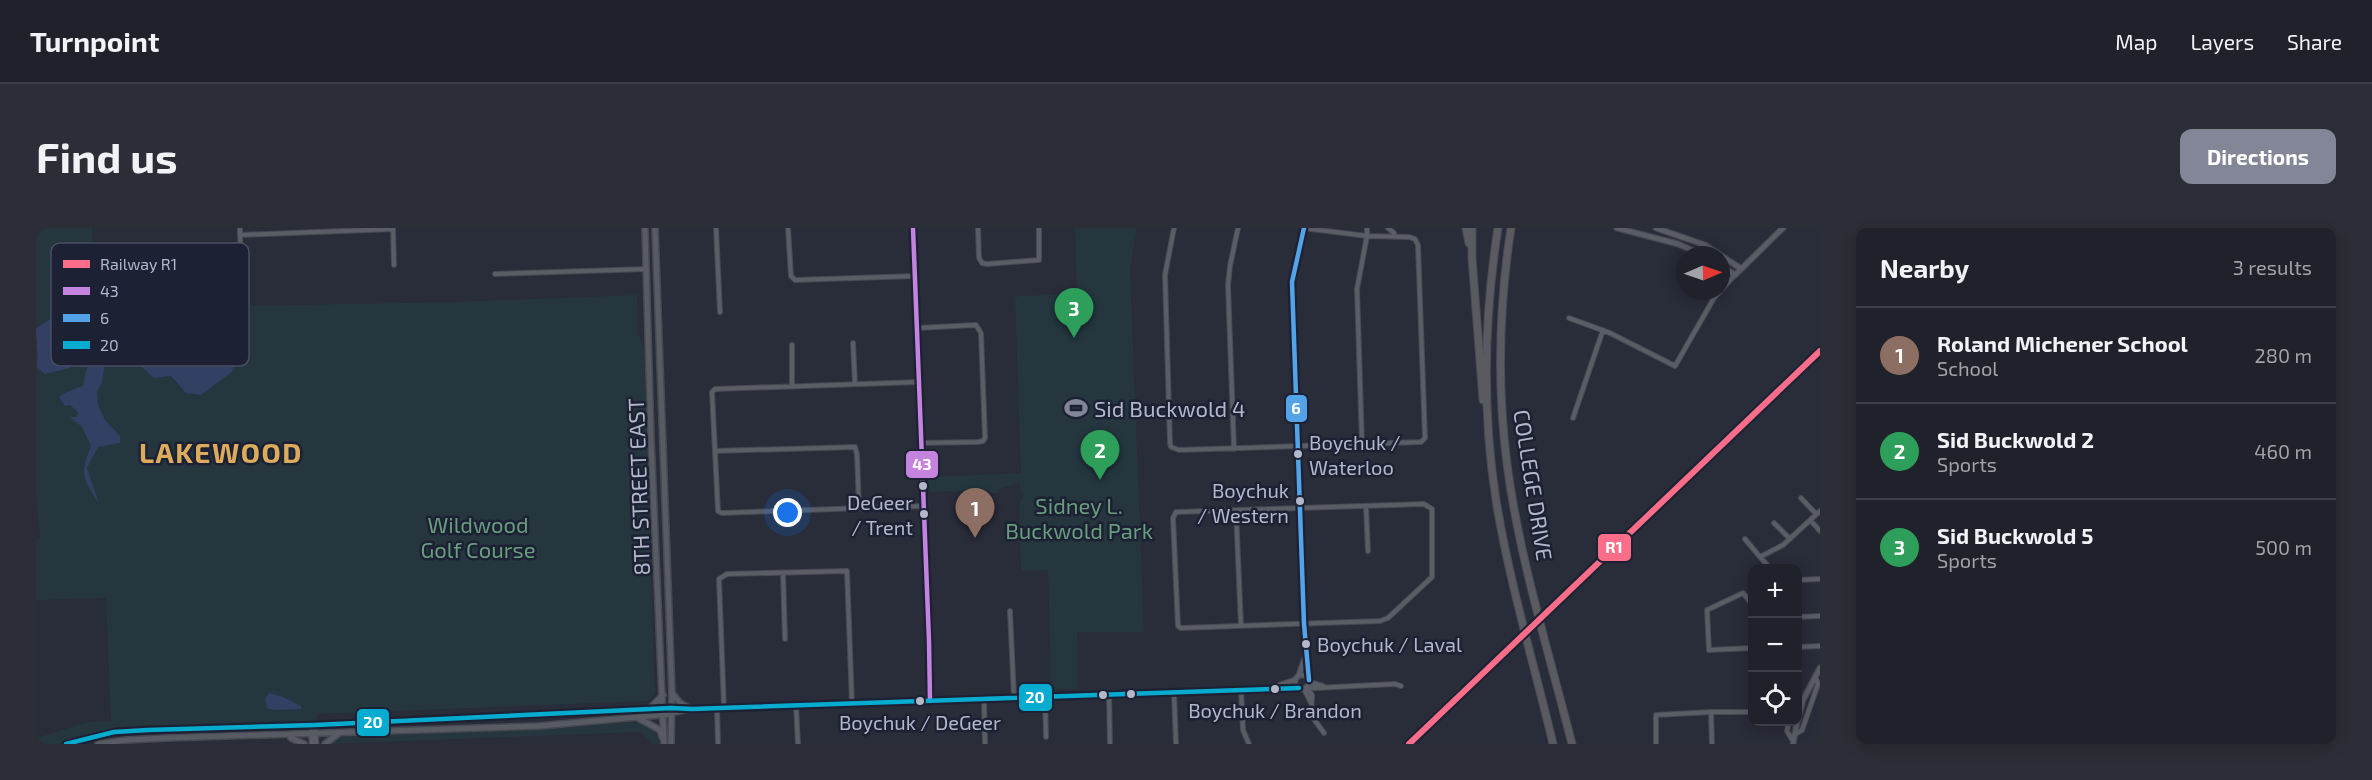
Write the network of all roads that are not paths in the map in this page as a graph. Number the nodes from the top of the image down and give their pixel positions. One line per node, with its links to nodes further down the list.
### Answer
1 (240, 228): 22 (street)
2 (645, 228): 30 (main road, 8TH STREET EAST)
3 (656, 228): 90 (main road, 8TH STREET EAST)
4 (717, 228): 37 (street)
5 (789, 228): 34 (street)
6 (913, 228): 34 (street)
7 (978, 228): 8 (street)
8 (1039, 228)
9 (1174, 228): 50 (street)
10 (1238, 228): 50 (street)
11 (1304, 228): 23 (street); 49 (street)
12 (1367, 228): 23 (street)
13 (1388, 228): 24 (street)
14 (1466, 228): 27 (highway)
15 (1472, 228): 27 (highway)
16 (1498, 228): 52 (highway, COLLEGE DRIVE)
17 (1512, 228): 131 (highway, COLLEGE DRIVE)
18 (1617, 228): 26 (street)
19 (1656, 228): 29 (street)
20 (1783, 228): 29 (street)
21 (393, 229): 22 (street); 28 (street)
22 (240, 235): 25 (street)
23 (1367, 236): 24 (street); 48 (street)
24 (1394, 237): 48 (street)
25 (240, 243)
26 (1683, 246)
27 (1472, 258): 52 (highway)
28 (394, 265)
29 (1740, 268): 33 (street)
30 (647, 269): 32 (street); 92 (main road, 8TH STREET EAST)
31 (1730, 272): 33 (street)
32 (495, 274)
33 (1735, 275): 35 (street)
34 (915, 276): 39 (street)
35 (1730, 281)
36 (1713, 300): 40 (street)
37 (720, 312)
38 (1569, 318): 40 (street)
39 (917, 328): 43 (street); 47 (street)
40 (1603, 330): 46 (street)
41 (853, 343): 44 (street)
42 (792, 345): 45 (street)
43 (919, 382): 44 (street); 47 (street)
44 (855, 384): 45 (street)
45 (792, 386): 51 (street)
46 (1573, 418)
47 (921, 443): 54 (street)
48 (1362, 444): 49 (street)
49 (1299, 446): 50 (street); 57 (street)
50 (1234, 449)
51 (715, 451): 56 (street); 56 (street)
52 (1490, 456): 130 (highway, COLLEGE DRIVE)
53 (1801, 498): 59 (street)
54 (923, 506): 56 (street); 97 (street)
55 (1366, 506): 57 (street); 65 (street); 75 (street)
56 (859, 508)
57 (1300, 508): 58 (street); 75 (street)
58 (1236, 511): 76 (street); 76 (street)
59 (1818, 513): 60 (street)
60 (1810, 520): 62 (street); 64 (street)
61 (1774, 523): 64 (street)
62 (1820, 531)
63 (1745, 538): 66 (street)
64 (1790, 539): 66 (street)
65 (1368, 551)
66 (1760, 557): 67 (street)
67 (1766, 564)
68 (783, 573): 77 (street); 98 (street); 102 (street)
69 (1820, 579): 70 (street)
70 (1802, 580)
71 (1748, 599): 80 (street)
72 (1010, 611): 94 (street)
73 (1820, 616): 74 (street)
74 (1802, 617)
75 (1305, 624): 76 (street); 81 (street)
76 (1241, 626)
77 (785, 639)
78 (1802, 646): 79 (street)
79 (1820, 646)
80 (1748, 648)
81 (1306, 655): 84 (street); 85 (street)
82 (1820, 668): 83 (street)
83 (1815, 676): 95 (street); 116 (street)
84 (1297, 678): 85 (street); 85 (street); 87 (street)
85 (1306, 685): 86 (street); 87 (street); 112 (street)
86 (1401, 686)
87 (1278, 689): 88 (street)
88 (1241, 690): 89 (street); 129 (street)
89 (1174, 692): 91 (street); 128 (street)
90 (672, 693): 100 (main road); 104 (main road, 8TH STREET EAST)
91 (1108, 694): 93 (street); 127 (street)
92 (663, 695): 103 (main road); 105 (main road, 8TH STREET EAST)
93 (1044, 697): 94 (street); 115 (street)
94 (1014, 698): 96 (street)
95 (1802, 698)
96 (984, 699): 97 (street); 126 (street)
97 (930, 701): 98 (street)
98 (852, 704): 99 (street)
99 (796, 706): 102 (street); 125 (street)
100 (689, 708): 101 (street); 104 (street)
101 (717, 708): 102 (street); 124 (street)
102 (724, 708)
103 (648, 709): 105 (main road); 109 (main road)
104 (671, 711): 105 (main road); 123 (main road, 8TH STREET EAST)
105 (663, 712): 108 (main road); 117 (main road, 8TH STREET EAST)
106 (1711, 712): 107 (street); 132 (street); 133 (street)
107 (1748, 712)
108 (638, 718): 111 (main road); 117 (main road)
109 (313, 725): 113 (street); 118 (main road)
110 (1788, 726): 116 (street)
111 (342, 733): 113 (main road); 122 (main road)
112 (1324, 733)
113 (313, 734): 114 (main road); 121 (street)
114 (275, 735): 119 (main road); 120 (main road)
115 (1046, 737)
116 (1793, 740)
117 (664, 743)
118 (66, 744)
119 (98, 744)
120 (304, 744)
121 (314, 744)
122 (325, 744)
123 (671, 744)
124 (718, 744)
125 (798, 744)
126 (985, 744)
127 (1110, 744)
128 (1176, 744)
129 (1250, 744)
130 (1553, 744)
131 (1572, 744)
132 (1656, 744)
133 (1712, 744)

